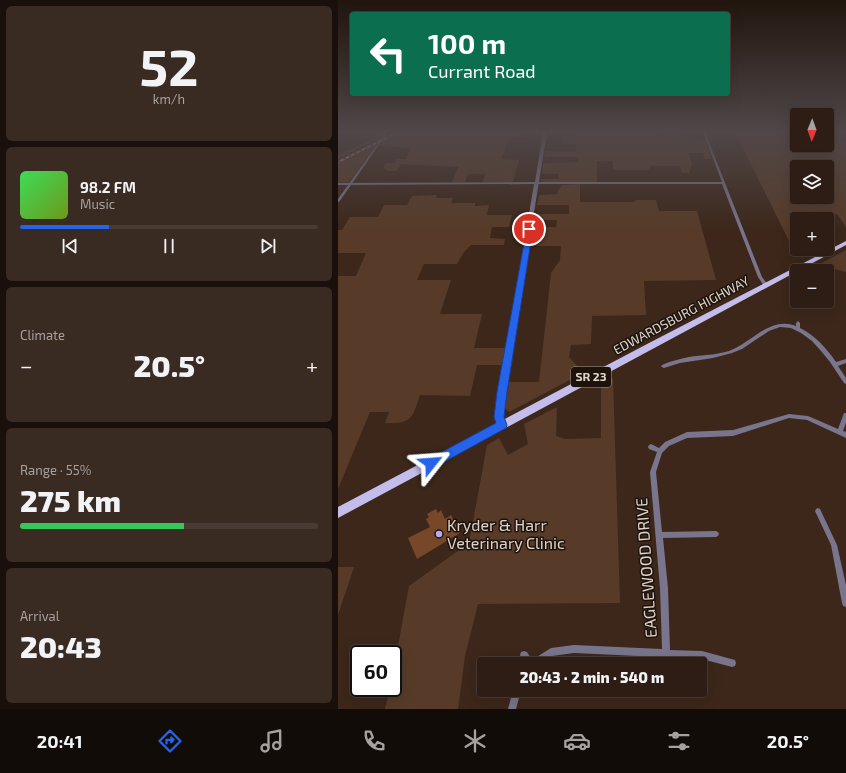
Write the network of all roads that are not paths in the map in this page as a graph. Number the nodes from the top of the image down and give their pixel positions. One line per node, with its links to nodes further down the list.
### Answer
1 (363, 165): 7 (street)
2 (540, 165): 4 (street)
3 (717, 165): 5 (street)
4 (537, 183): 5 (street); 7 (street); 18 (street)
5 (724, 183): 10 (street)
6 (338, 184): 7 (street)
7 (350, 184): 8 (street)
8 (338, 201)
9 (846, 243): 10 (main road, EDWARDSBURG HIGHWAY / SR 23)
10 (766, 285): 18 (main road, EDWARDSBURG HIGHWAY / SR 23)
11 (798, 322): 12 (street)
12 (798, 329): 14 (street); 15 (street)
13 (846, 361): 14 (street)
14 (834, 365): 16 (street)
15 (664, 366)
16 (846, 382)
17 (846, 415): 19 (street)
18 (502, 425): 24 (main road, EDWARDSBURG HIGHWAY / SR 23)
19 (840, 432): 20 (street); 22 (street)
20 (846, 435)
21 (651, 446): 22 (street)
22 (660, 451): 26 (street, EAGLEWOOD DRIVE)
23 (818, 511): 27 (street)
24 (338, 513)
25 (716, 534): 26 (street)
26 (659, 535): 28 (street, EAGLEWOOD DRIVE)
27 (846, 603)
28 (666, 652): 29 (street, EAGLEWOOD DRIVE); 30 (street)
29 (543, 657)
30 (732, 663)
31 (515, 697): 32 (street)
32 (512, 709)

